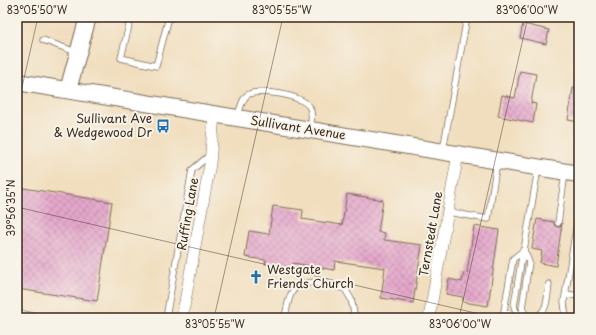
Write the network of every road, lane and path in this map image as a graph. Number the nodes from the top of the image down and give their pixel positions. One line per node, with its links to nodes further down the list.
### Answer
1 (88, 17): 6 (main road)
2 (131, 17): 3 (lane)
3 (169, 17)
4 (467, 17): 12 (lane)
5 (43, 40): 6 (lane)
6 (78, 53): 8 (main road)
7 (17, 82): 8 (main road, Sullivant Avenue)
8 (68, 90): 9 (main road, Sullivant Avenue)
9 (214, 115): 10 (main road, Sullivant Avenue); 13 (street, Ruffing Lane)
10 (238, 119): 11 (main road, Sullivant Avenue); 11 (lane)
11 (310, 130): 12 (main road, Sullivant Avenue)
12 (450, 153): 14 (main road, Sullivant Avenue); 18 (street, Ternstedt Lane)
13 (211, 154): 27 (lane); 28 (street, Ruffing Lane)
14 (498, 161): 15 (main road, Sullivant Avenue); 18 (lane)
15 (538, 168): 16 (main road, Sullivant Avenue); 20 (lane)
16 (572, 173): 19 (lane)
17 (579, 210): 22 (lane)
18 (448, 212): 30 (street, Ternstedt Lane)
19 (558, 223)
20 (524, 250): 31 (lane); 31 (lane)
21 (549, 284): 32 (lane)
22 (566, 294): 23 (lane); 33 (lane)
23 (579, 296)
24 (17, 313): 26 (lane)
25 (284, 316): 29 (lane)
26 (46, 318)
27 (166, 318)
28 (182, 318)
29 (355, 318)
30 (429, 318)
31 (526, 318)
32 (530, 318)
33 (566, 318)

